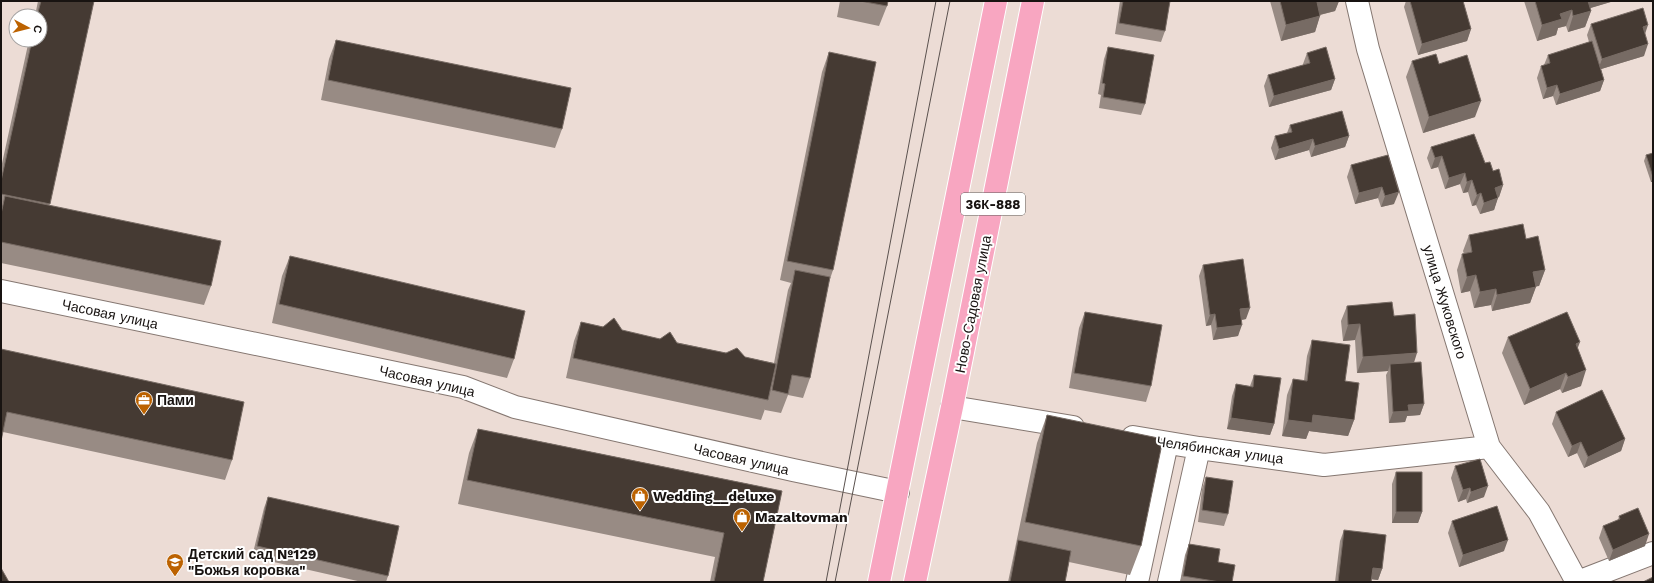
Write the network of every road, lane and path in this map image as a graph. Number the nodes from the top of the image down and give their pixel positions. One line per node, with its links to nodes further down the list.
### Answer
1 (996, 1): 11 (main road)
2 (1033, 1): 5 (main road, Ново-Садовая улица / 36К-888)
3 (1357, 1): 9 (street, улица Жуковского)
4 (1, 292): 11 (street, Часовая улица)
5 (952, 407): 6 (street); 14 (main road, Ново-Садовая улица / 36К-888)
6 (1090, 430)
7 (1113, 434): 8 (street, Челябинская улица)
8 (1167, 443): 10 (street, Челябинская улица); 15 (street)
9 (1489, 447): 10 (street, Челябинская улица); 17 (street, улица Жуковского)
10 (1199, 448): 16 (street)
11 (898, 492): 13 (main road)
12 (1653, 553): 17 (street)
13 (879, 582)
14 (915, 582)
15 (1137, 582)
16 (1169, 582)
17 (1577, 582)

